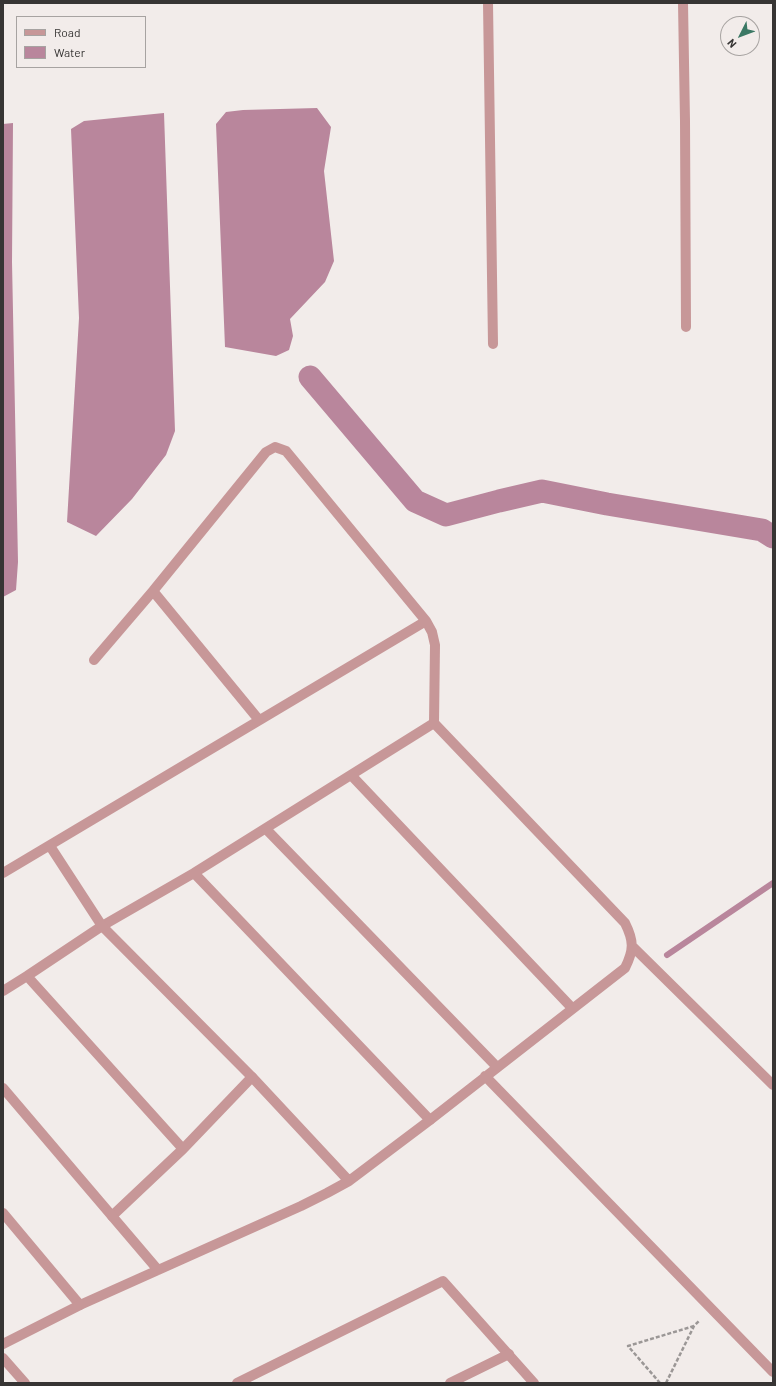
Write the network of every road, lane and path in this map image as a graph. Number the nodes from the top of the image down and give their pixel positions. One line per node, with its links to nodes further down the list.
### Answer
1 (488, 3): 4 (street)
2 (683, 3): 3 (street)
3 (686, 327)
4 (493, 344)
5 (153, 591): 6 (street); 7 (street); 8 (street)
6 (426, 621): 8 (street); 9 (street)
7 (94, 660)
8 (259, 720): 12 (street)
9 (434, 723): 10 (street); 16 (street)
10 (351, 775): 11 (street); 19 (street)
11 (266, 829): 14 (street); 20 (street)
12 (50, 846): 13 (street); 15 (street)
13 (3, 873)
14 (194, 873): 15 (street); 25 (street)
15 (102, 926): 17 (street); 22 (street)
16 (632, 946): 19 (street); 23 (street)
17 (27, 976): 18 (street); 26 (street)
18 (3, 991)
19 (572, 1008): 20 (street)
20 (497, 1067): 21 (street)
21 (485, 1076): 25 (street); 35 (street)
22 (252, 1077): 26 (street); 27 (street)
23 (773, 1085)
24 (3, 1088): 29 (street)
25 (430, 1120): 27 (street)
26 (183, 1149): 29 (street)
27 (349, 1180): 30 (street)
28 (3, 1213): 31 (street)
29 (112, 1216): 30 (street)
30 (158, 1270): 31 (street)
31 (80, 1305): 32 (street)
32 (3, 1344)
33 (509, 1354): 37 (street); 38 (street); 39 (street)
34 (3, 1358): 36 (street)
35 (773, 1372)
36 (25, 1383)
37 (237, 1383)
38 (450, 1383)
39 (534, 1383)
40 (660, 1383): 41 (path)
41 (666, 1383)

